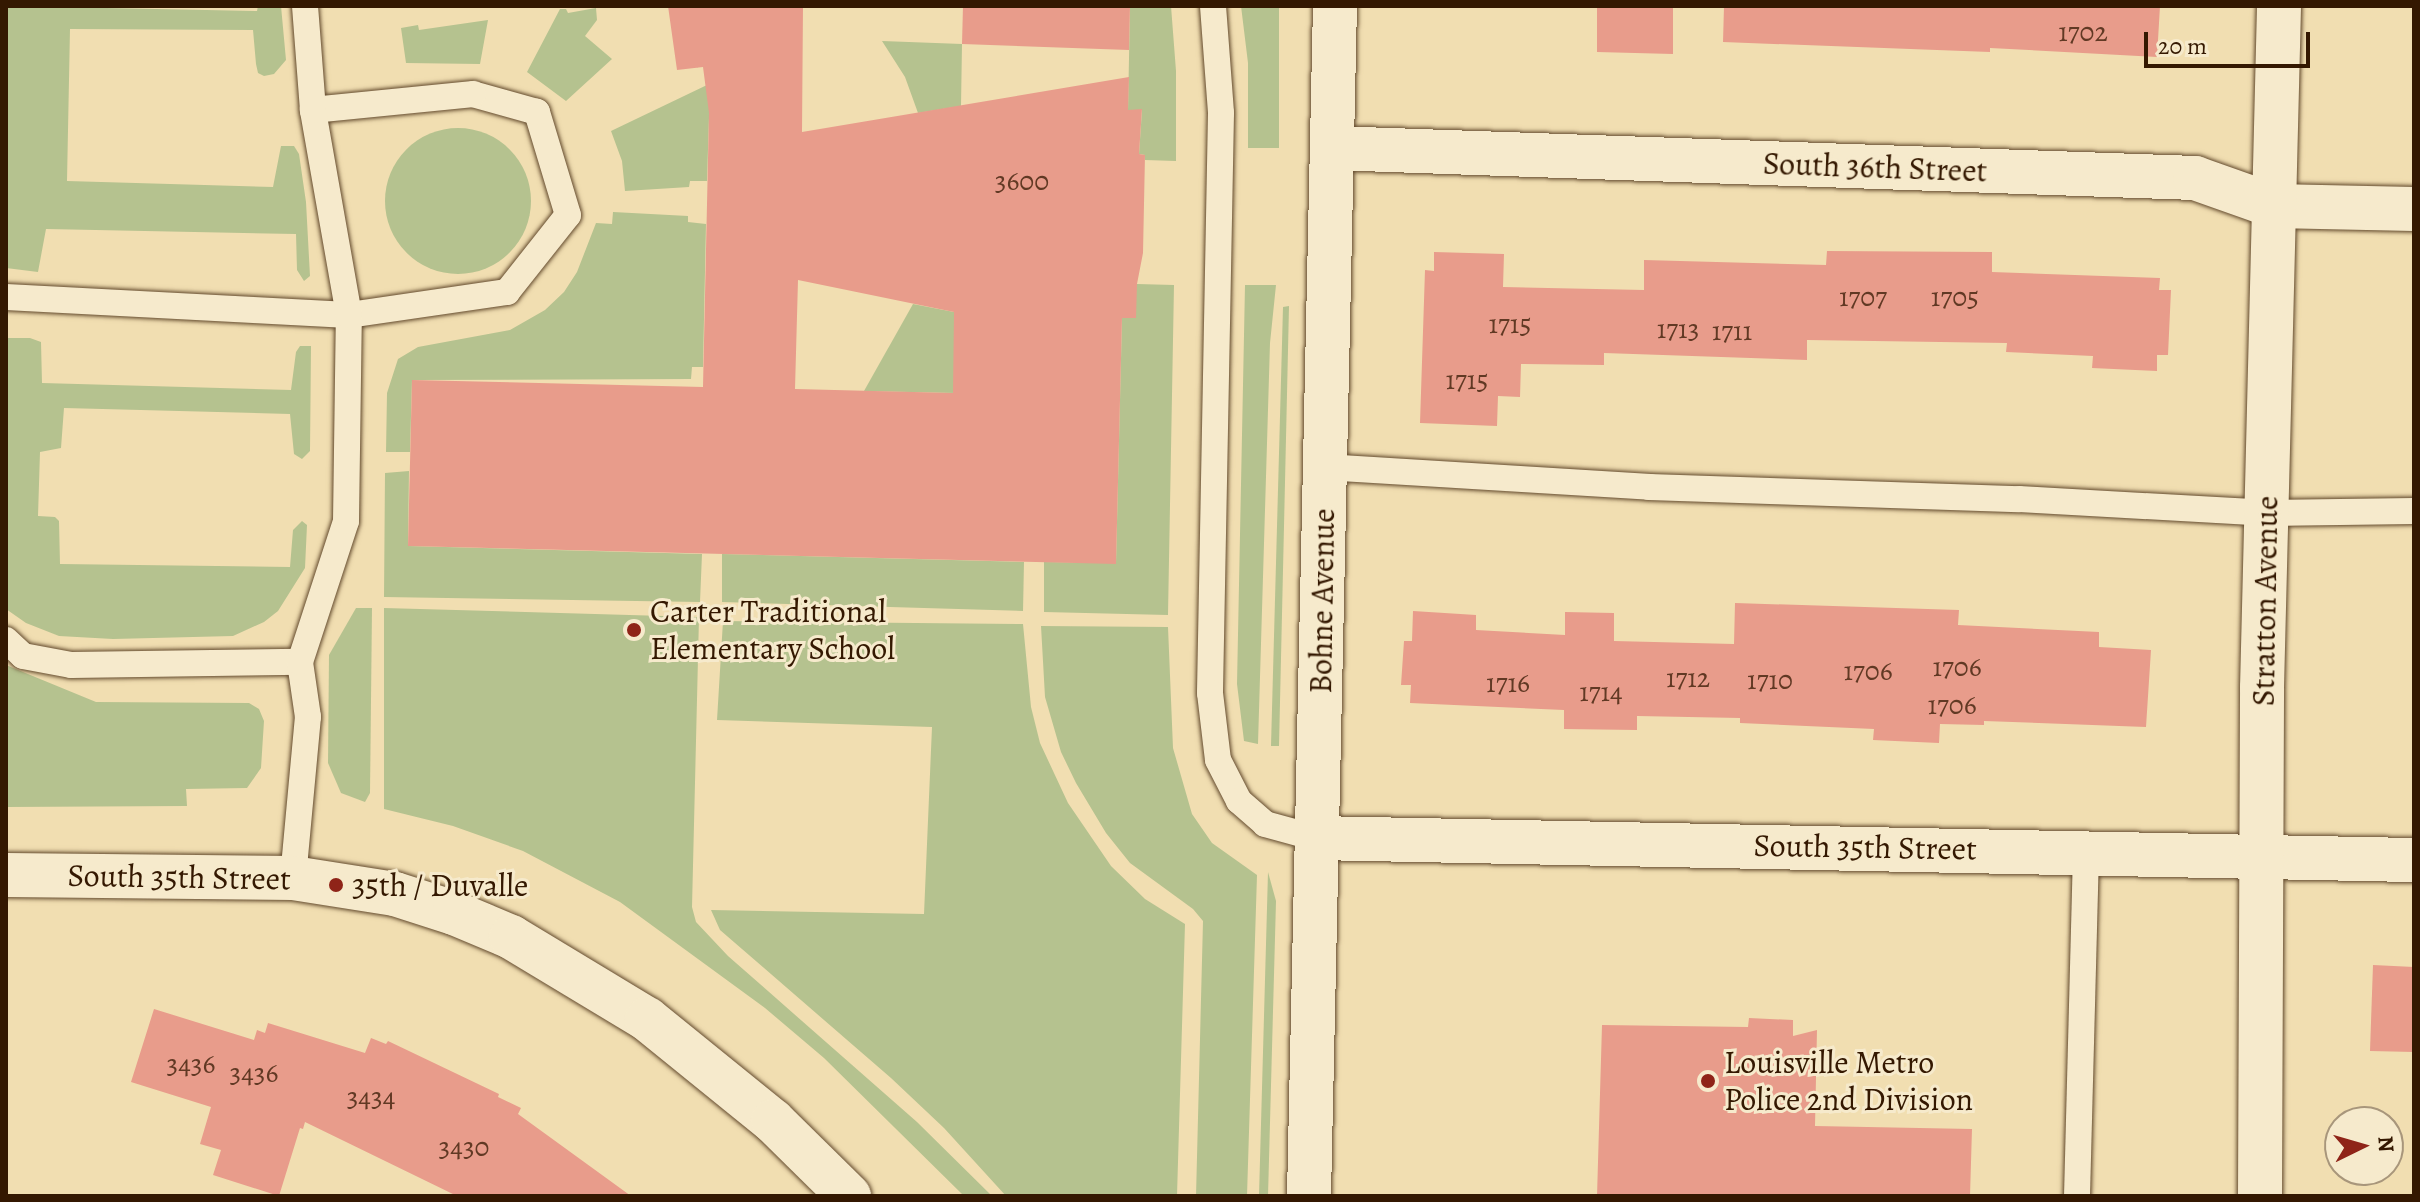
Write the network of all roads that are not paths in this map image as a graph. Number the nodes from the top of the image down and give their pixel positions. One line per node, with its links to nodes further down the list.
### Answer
1 (305, 6): 5 (lane)
2 (1213, 6): 16 (lane)
3 (1335, 6): 6 (street, Bohne Avenue)
4 (2279, 6): 7 (street, Stratton Avenue)
5 (313, 110): 10 (lane); 10 (lane)
6 (1332, 148): 7 (street, South 36th Street); 11 (street, Bohne Avenue)
7 (2274, 206): 8 (street, South 36th Street); 13 (street, Stratton Avenue)
8 (2414, 209)
9 (6, 297): 10 (lane)
10 (349, 315): 15 (lane)
11 (1325, 467): 13 (lane); 16 (street, Bohne Avenue)
12 (2414, 511): 13 (lane)
13 (2266, 513): 18 (street, Stratton Avenue)
14 (6, 640): 15 (lane)
15 (300, 662): 21 (lane)
16 (1316, 838): 17 (street, South 35th Street); 23 (street, Bohne Avenue)
17 (2086, 851): 18 (street, South 35th Street); 24 (lane)
18 (2263, 854): 19 (street, South 35th Street); 25 (street, Stratton Avenue)
19 (2414, 860)
20 (6, 875): 21 (street, South 35th Street)
21 (293, 878): 22 (street, South 35th Street)
22 (849, 1196)
23 (1309, 1196)
24 (2077, 1196)
25 (2260, 1196)

